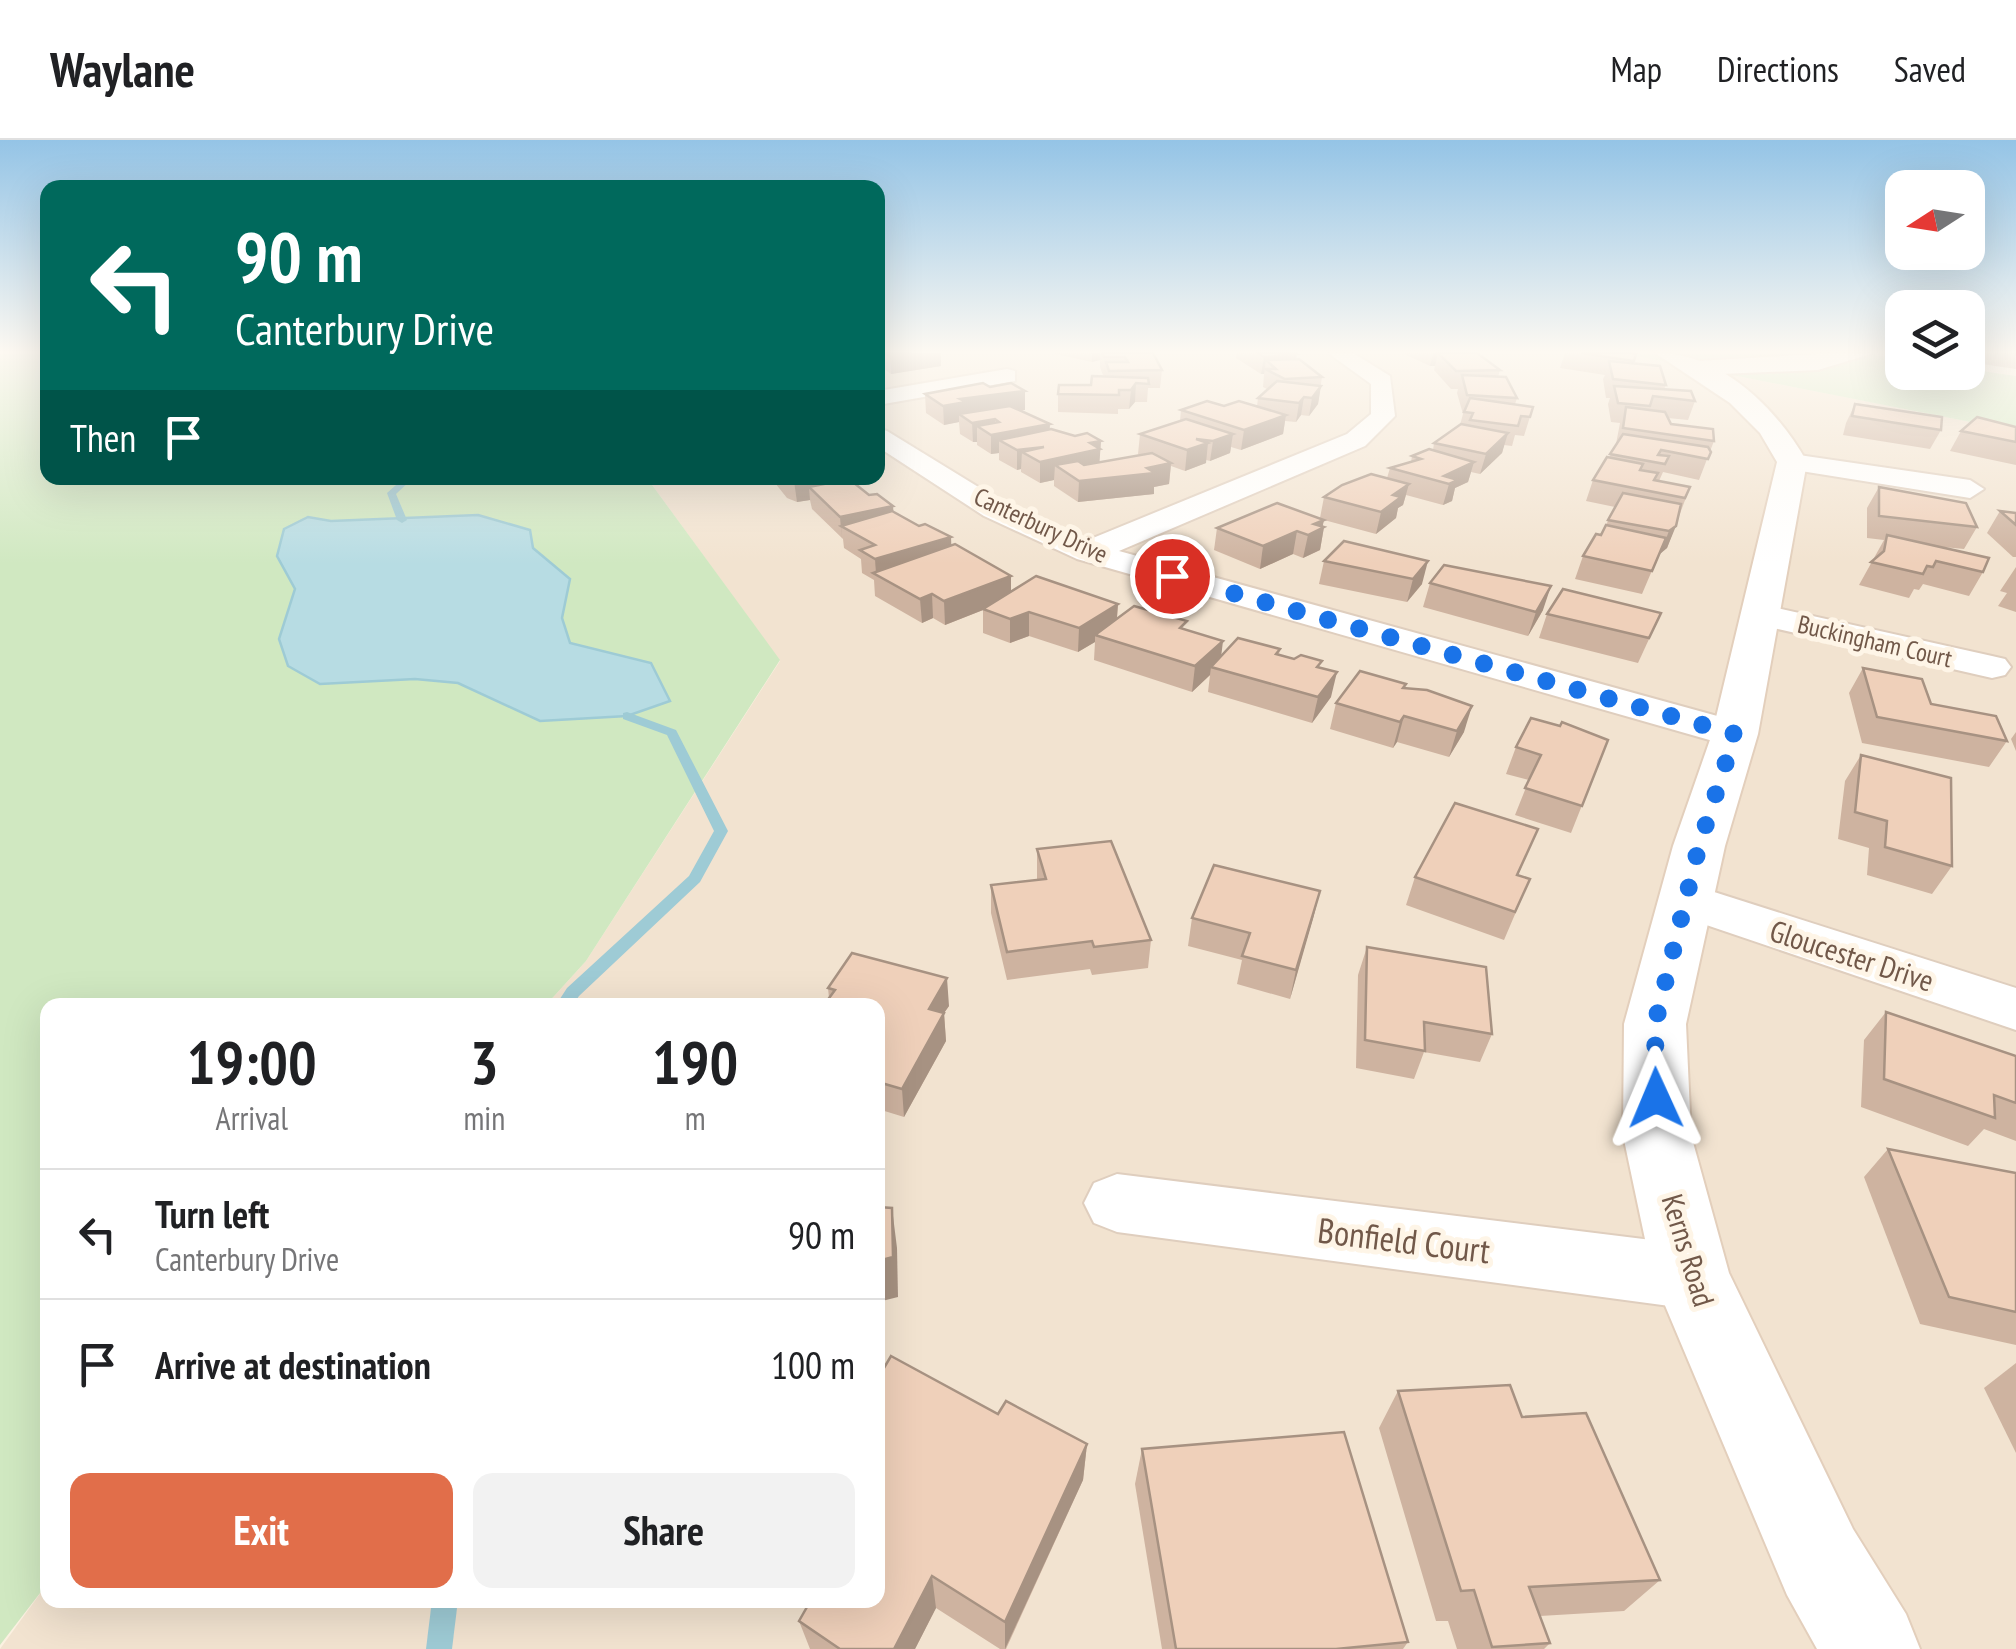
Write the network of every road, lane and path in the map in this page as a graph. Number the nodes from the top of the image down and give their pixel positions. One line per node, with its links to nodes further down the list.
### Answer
1 (1375, 423): 6 (street)
2 (1766, 423): 4 (street)
3 (885, 440): 6 (street, Canterbury Drive)
4 (1792, 462): 5 (street); 7 (street, Kerns Road)
5 (1970, 489)
6 (1088, 552): 9 (street, Canterbury Drive)
7 (1759, 615): 8 (street, Buckingham Court); 9 (street, Kerns Road)
8 (1992, 667)
9 (1735, 734): 10 (street, Kerns Road)
10 (1689, 902): 11 (street, Gloucester Drive); 13 (street, Kerns Road)
11 (2016, 1009)
12 (1116, 1203): 13 (street, Bonfield Court)
13 (1692, 1277): 14 (street, Kerns Road)
14 (1871, 1649)

